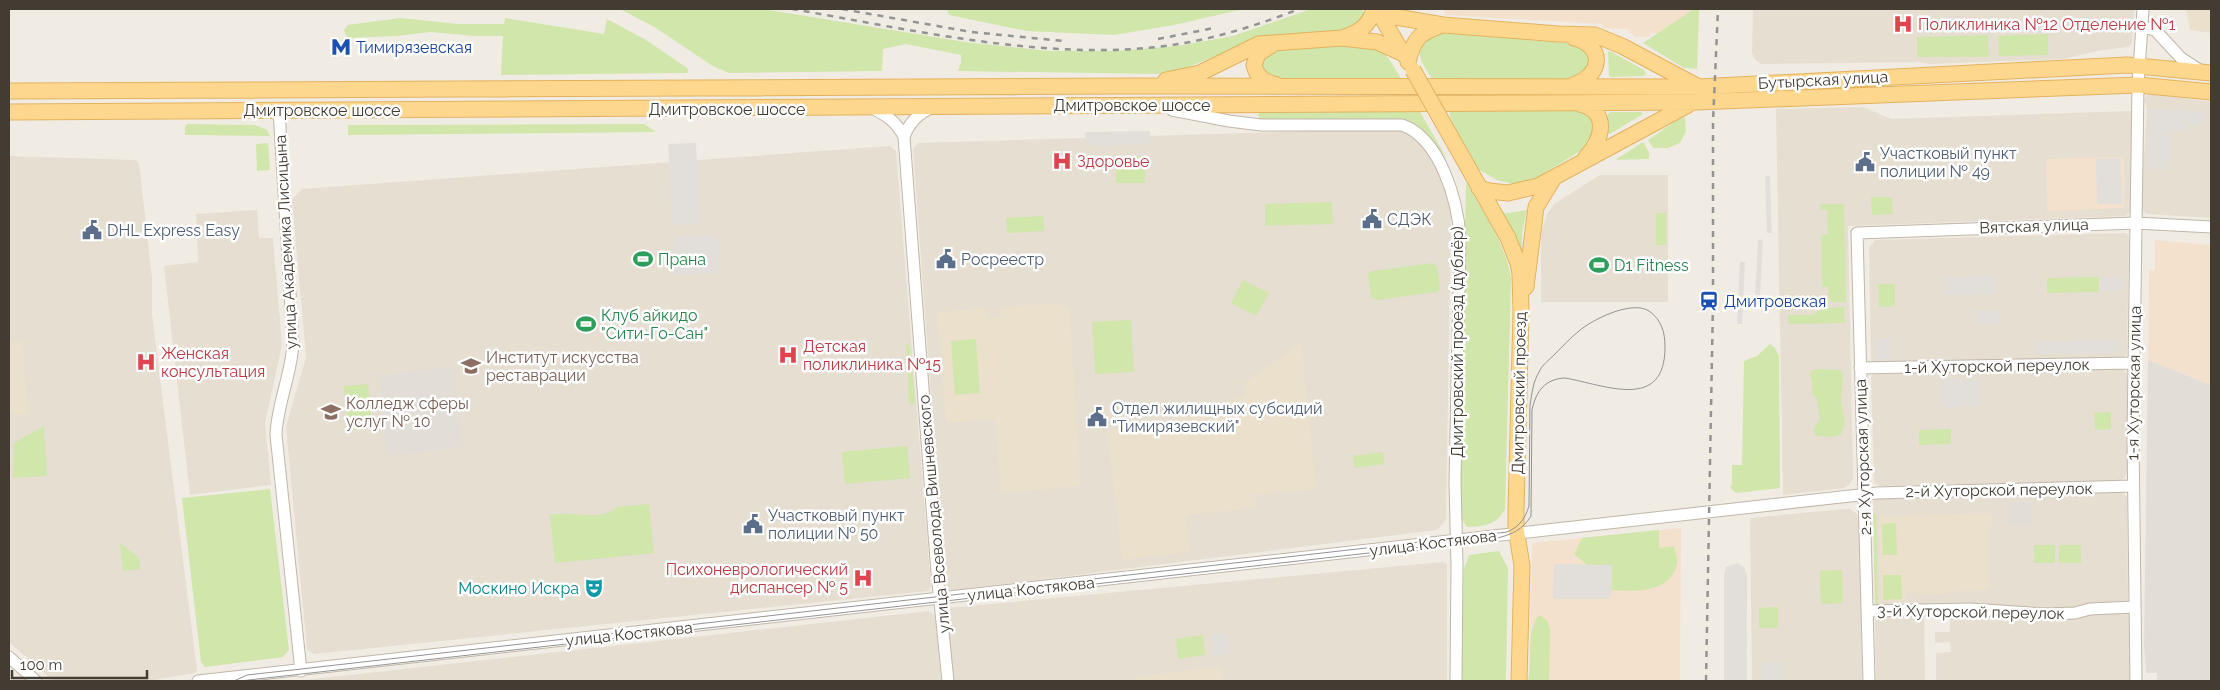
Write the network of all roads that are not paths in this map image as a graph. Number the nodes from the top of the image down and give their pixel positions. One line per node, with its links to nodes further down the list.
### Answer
1 (1377, 9): 3 (main road); 6 (main road); 8 (main road, Дмитровский проезд)
2 (2143, 9): 4 (street, 1-я Хуторская улица)
3 (1442, 25): 5 (main road); 8 (main road)
4 (2142, 27): 9 (street, 1-я Хуторская улица); 11 (street)
5 (1558, 34): 14 (main road); 16 (main road)
6 (1342, 38): 7 (main road); 8 (main road)
7 (1274, 43): 13 (main road); 19 (main road)
8 (1408, 62): 33 (main road, Дмитровский проезд, bridge)
9 (2139, 65): 10 (main road, Бутырская улица); 11 (main road, Бутырская улица); 12 (street, 1-я Хуторская улица)
10 (2097, 66): 16 (main road, Бутырская улица); 17 (street)
11 (2207, 72)
12 (2138, 85): 17 (main road, Бутырская улица); 21 (main road, Бутырская улица); 34 (street, 1-я Хуторская улица)
13 (1130, 86): 18 (main road, Дмитровское шоссе); 19 (main road, Дмитровское шоссе)
14 (1570, 86): 15 (main road, Бутырская улица); 16 (main road, Бутырская улица)
15 (1435, 87): 19 (main road, Дмитровское шоссе)
16 (1698, 87)
17 (2097, 87): 23 (main road, Бутырская улица)
18 (884, 88): 20 (main road, Дмитровское шоссе); 26 (street)
19 (1295, 88)
20 (9, 91)
21 (2211, 92)
22 (1573, 102): 23 (main road, Бутырская улица); 24 (main road, Бутырская улица); 31 (main road)
23 (1697, 102): 31 (main road)
24 (1445, 103): 25 (main road, Дмитровское шоссе)
25 (1153, 105): 27 (main road, Дмитровское шоссе); 43 (street, Дмитровский проезд (дублёр))
26 (878, 108): 27 (main road, Дмитровское шоссе); 28 (main road, Дмитровское шоссе); 30 (street)
27 (931, 108): 30 (street)
28 (279, 110): 29 (main road, Дмитровское шоссе); 48 (street, улица Академика Лисицына)
29 (9, 112)
30 (904, 137): 44 (street, улица Всеволода Вишневского)
31 (1577, 165): 32 (main road)
32 (1554, 178): 33 (main road); 37 (main road)
33 (1479, 188): 37 (main road, Дмитровский проезд)
34 (2136, 223): 35 (street, Вятская улица); 36 (street, Вятская улица); 38 (street, 1-я Хуторская улица)
35 (2211, 227)
36 (1857, 233): 39 (street, 2-я Хуторская улица)
37 (1521, 311): 42 (main road, Дмитровский проезд)
38 (2134, 363): 39 (street, 1-й Хуторской переулок); 40 (street, 1-я Хуторская улица)
39 (1860, 368): 41 (street, 2-я Хуторская улица)
40 (2134, 486): 41 (street, 2-й Хуторской переулок); 45 (street, 1-я Хуторская улица)
41 (1864, 494): 42 (street, улица Костякова); 46 (street, 2-я Хуторская улица)
42 (1517, 533): 43 (street, улица Костякова); 53 (main road, Дмитровский проезд)
43 (1456, 540): 44 (street, улица Костякова); 52 (street, Дмитровский проезд (дублёр))
44 (939, 599): 48 (street, улица Костякова); 51 (street, улица Всеволода Вишневского)
45 (2134, 607): 46 (street, 3-й Хуторской переулок); 55 (street, 1-я Хуторская улица)
46 (1868, 611): 54 (street, 2-я Хуторская улица)
47 (9, 657): 49 (street)
48 (301, 671): 50 (street, улица Костякова)
49 (36, 681)
50 (198, 681)
51 (948, 681)
52 (1456, 681)
53 (1518, 681)
54 (1869, 681)
55 (2136, 681)

